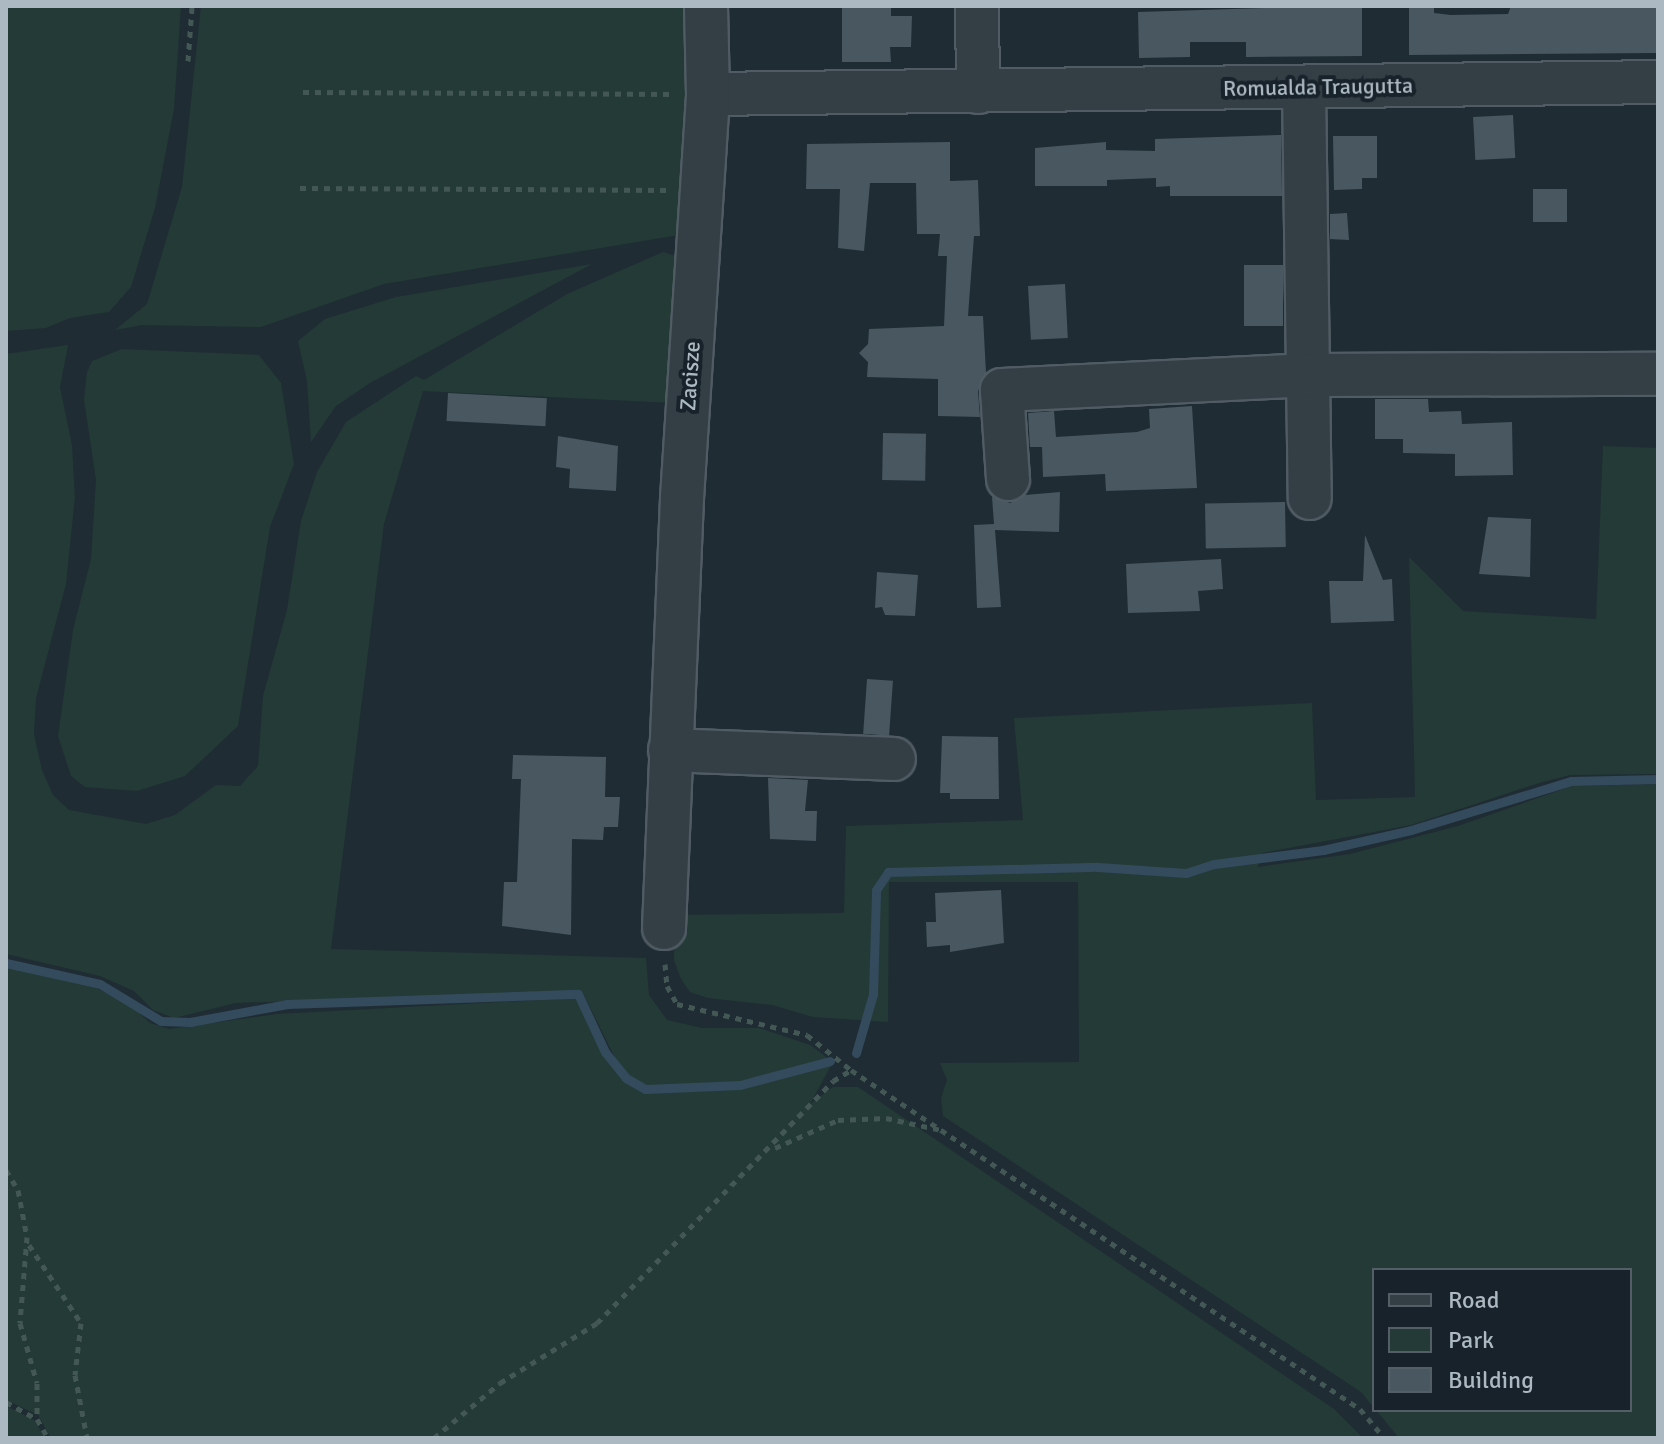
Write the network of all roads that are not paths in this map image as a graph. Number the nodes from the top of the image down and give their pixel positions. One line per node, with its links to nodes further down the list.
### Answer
1 (706, 6): 6 (street, Zacisze)
2 (977, 6): 5 (street)
3 (1658, 82): 4 (street, Romualda Traugutta)
4 (1304, 87): 5 (street, Romualda Traugutta); 8 (street)
5 (978, 92): 6 (street)
6 (685, 93): 11 (street, Zacisze)
7 (1658, 374): 8 (street)
8 (1311, 375): 9 (street); 10 (street)
9 (1008, 479)
10 (1310, 498)
11 (670, 750): 12 (street); 13 (street, Zacisze)
12 (894, 759)
13 (664, 928)

